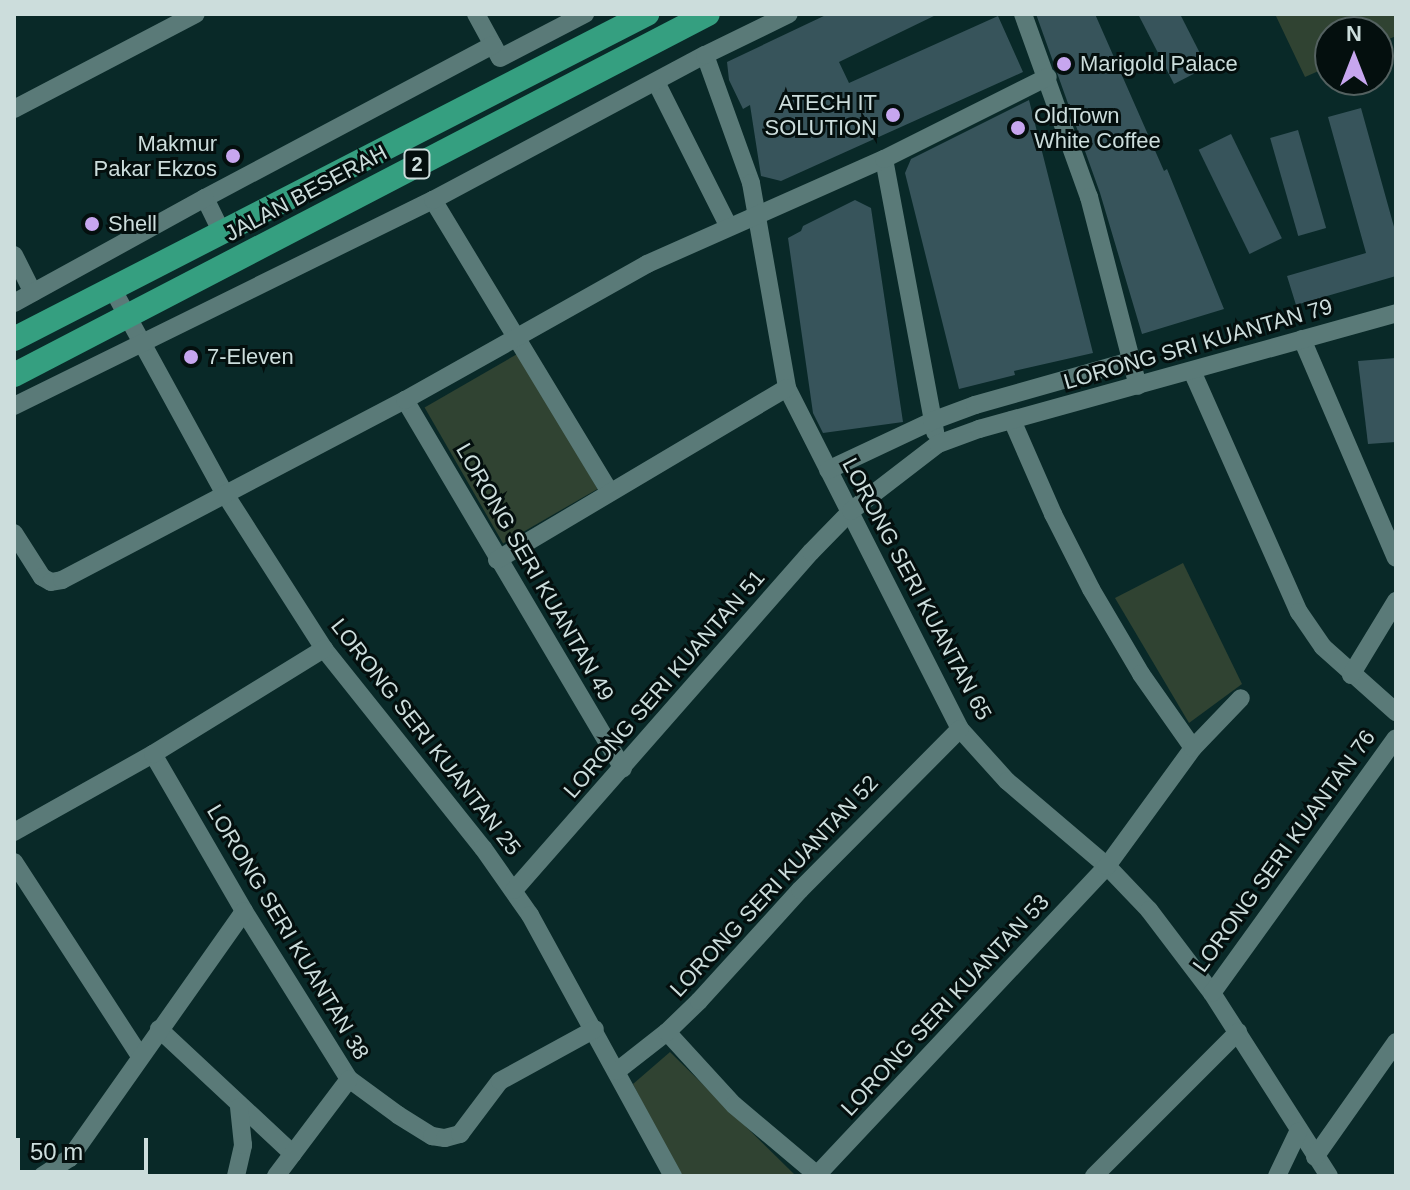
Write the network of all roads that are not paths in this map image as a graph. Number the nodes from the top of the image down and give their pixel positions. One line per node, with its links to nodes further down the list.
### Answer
1 (196, 14): 14 (street)
2 (476, 14): 9 (street)
3 (585, 14): 9 (street)
4 (708, 14): 8 (highway, JALAN BESERAH / 2)
5 (789, 14): 10 (street)
6 (1023, 14): 11 (street)
7 (641, 15): 13 (highway, JALAN BESERAH / 2)
8 (648, 44): 12 (street); 26 (highway, JALAN BESERAH / 2)
9 (496, 51): 13 (street); 16 (street)
10 (705, 55): 12 (street); 18 (street, LORONG SERI KUANTAN 65)
11 (1048, 77): 15 (street); 31 (street)
12 (660, 79): 17 (street); 19 (street)
13 (512, 84): 20 (highway, JALAN BESERAH / 2)
14 (14, 109)
15 (884, 159): 18 (street); 39 (street)
16 (205, 198): 20 (street); 23 (street)
17 (433, 200): 27 (street); 30 (street)
18 (758, 214): 19 (street); 35 (street, LORONG SERI KUANTAN 65)
19 (729, 227): 27 (street)
20 (222, 233): 22 (highway, JALAN BESERAH / 2)
21 (14, 255): 23 (street)
22 (112, 288): 26 (street, LORONG SERI KUANTAN 25); 28 (highway, JALAN BESERAH / 2)
23 (33, 293): 24 (street)
24 (14, 303)
25 (1396, 313): 29 (street, LORONG SRI KUANTAN 79)
26 (127, 317): 30 (street, LORONG SERI KUANTAN 25); 33 (highway, JALAN BESERAH / 2)
27 (517, 338): 36 (street); 42 (street)
28 (14, 339)
29 (1302, 339): 32 (street, LORONG SRI KUANTAN 79); 46 (street)
30 (142, 344): 37 (street); 43 (street, LORONG SERI KUANTAN 25)
31 (1130, 361): 34 (street); 39 (street)
32 (1192, 371): 34 (street, LORONG SRI KUANTAN 79); 50 (street)
33 (14, 375)
34 (1138, 386): 38 (street, LORONG SRI KUANTAN 79)
35 (787, 388): 41 (street, LORONG SERI KUANTAN 65); 42 (street)
36 (405, 400): 43 (street); 47 (street, LORONG SERI KUANTAN 49)
37 (14, 406)
38 (1012, 420): 40 (street, LORONG SRI KUANTAN 79); 55 (street)
39 (932, 421): 40 (street); 41 (street)
40 (938, 444): 44 (street, LORONG SERI KUANTAN 51)
41 (828, 470): 44 (street, LORONG SERI KUANTAN 65)
42 (609, 491): 47 (street)
43 (225, 494): 45 (street); 49 (street, LORONG SERI KUANTAN 25)
44 (851, 511): 53 (street, LORONG SERI KUANTAN 65); 57 (street, LORONG SERI KUANTAN 51)
45 (14, 533)
46 (1396, 558)
47 (497, 560): 57 (street, LORONG SERI KUANTAN 49)
48 (1396, 601): 50 (street)
49 (324, 649): 56 (street); 61 (street, LORONG SERI KUANTAN 25)
50 (1351, 675): 52 (street)
51 (1241, 698): 55 (street, LORONG SERI KUANTAN 53)
52 (1396, 712)
53 (960, 729): 60 (street, LORONG SERI KUANTAN 65); 66 (street, LORONG SERI KUANTAN 52)
54 (1396, 738): 63 (street, LORONG SERI KUANTAN 76)
55 (1193, 748): 60 (street, LORONG SERI KUANTAN 53)
56 (153, 754): 58 (street); 62 (street, LORONG SERI KUANTAN 38)
57 (623, 768): 61 (street, LORONG SERI KUANTAN 51)
58 (14, 832)
59 (14, 862): 69 (street)
60 (1107, 866): 63 (street, LORONG SERI KUANTAN 65); 81 (street, LORONG SERI KUANTAN 53)
61 (514, 890): 65 (street, LORONG SERI KUANTAN 25)
62 (244, 911): 64 (street); 71 (street, LORONG SERI KUANTAN 38)
63 (1212, 993): 67 (street, LORONG SERI KUANTAN 65)
64 (159, 1029): 69 (street); 72 (street)
65 (595, 1029): 70 (street, LORONG SERI KUANTAN 25); 71 (street, LORONG SERI KUANTAN 38)
66 (667, 1032): 70 (street, LORONG SERI KUANTAN 52); 81 (street)
67 (1238, 1032): 73 (street, LORONG SERI KUANTAN 65); 76 (street)
68 (1396, 1042): 75 (street)
69 (140, 1056): 77 (street)
70 (617, 1071): 80 (street, LORONG SERI KUANTAN 25)
71 (349, 1079): 74 (street)
72 (239, 1107): 74 (street); 78 (street)
73 (1298, 1132): 75 (street, LORONG SERI KUANTAN 65); 82 (street)
74 (293, 1154): 79 (street)
75 (1315, 1157): 83 (street, LORONG SERI KUANTAN 65)
76 (1101, 1173)
77 (42, 1176)
78 (236, 1176)
79 (276, 1176)
80 (673, 1176)
81 (816, 1176)
82 (1277, 1176)
83 (1329, 1176)

